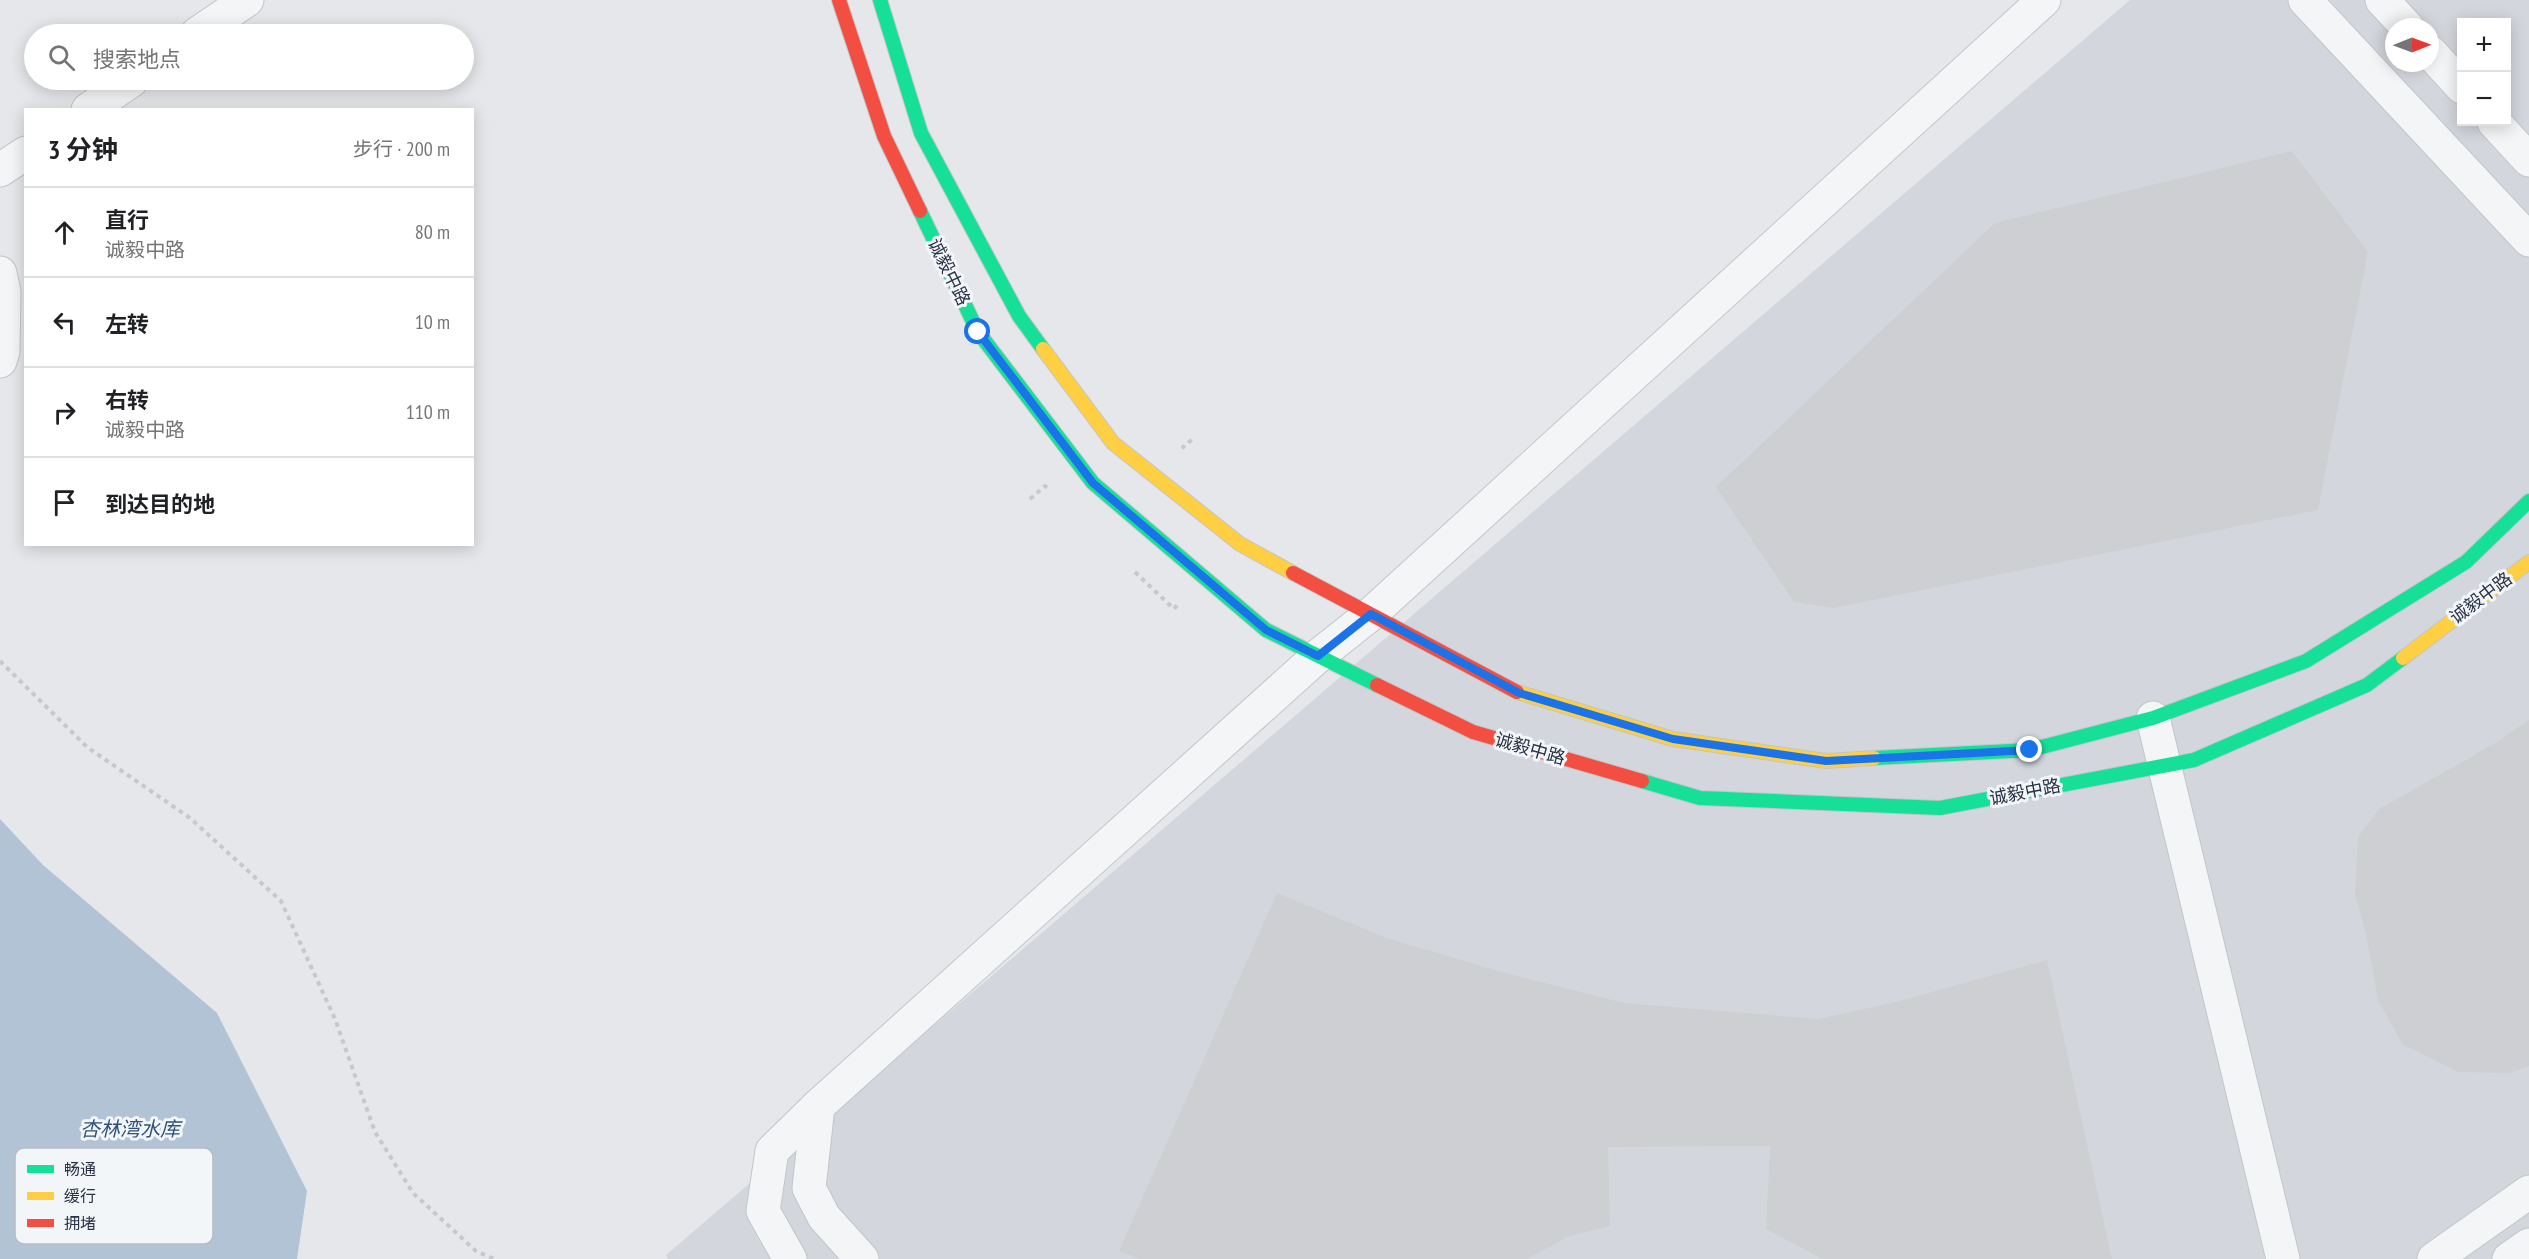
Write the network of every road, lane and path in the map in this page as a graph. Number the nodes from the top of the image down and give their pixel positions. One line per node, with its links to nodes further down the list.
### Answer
1 (247, 0): 8 (street)
2 (839, 0): 23 (street, 诚毅中路)
3 (880, 0): 22 (street)
4 (2044, 0): 22 (street)
5 (2305, 0): 17 (street)
6 (2382, 0): 7 (street)
7 (2399, 18)
8 (212, 24)
9 (2439, 62): 10 (street)
10 (2457, 82)
11 (117, 90): 12 (street)
12 (91, 108)
13 (2498, 126): 15 (street)
14 (24, 154): 16 (street)
15 (2529, 160)
16 (0, 170)
17 (2529, 240)
18 (0, 273): 19 (street)
19 (0, 361)
20 (2529, 501): 25 (street)
21 (2529, 562): 26 (street, 诚毅中路)
22 (1371, 614): 23 (street); 25 (street)
23 (1318, 656): 26 (street, 诚毅中路); 27 (street)
24 (0, 661): 30 (path)
25 (2153, 718): 26 (street)
26 (2164, 765): 33 (street)
27 (818, 1106): 31 (street); 32 (street)
28 (2529, 1192): 34 (street)
29 (2529, 1245): 35 (street)
30 (494, 1259)
31 (790, 1259)
32 (862, 1259)
33 (2283, 1259)
34 (2434, 1259)
35 (2509, 1259)

